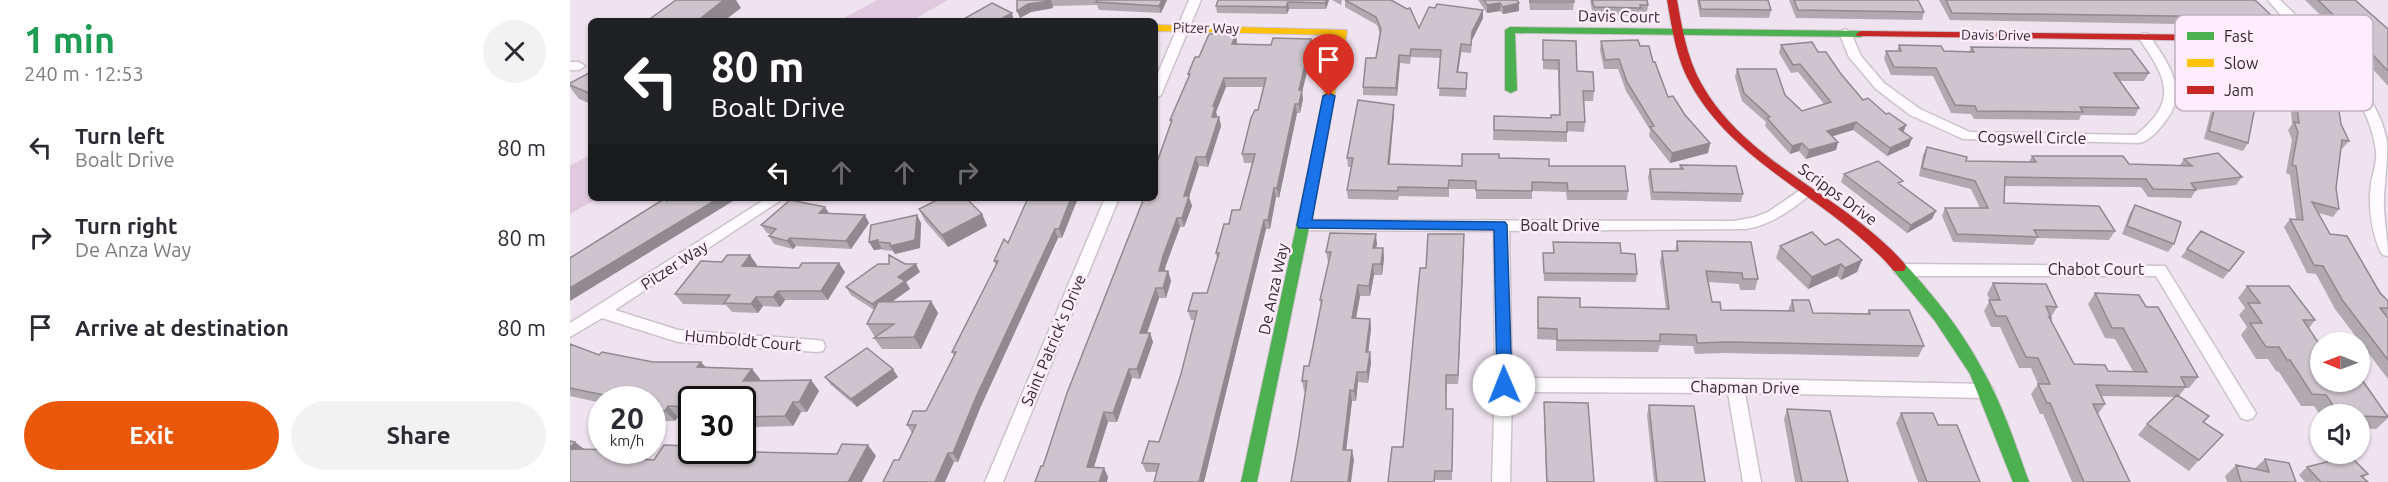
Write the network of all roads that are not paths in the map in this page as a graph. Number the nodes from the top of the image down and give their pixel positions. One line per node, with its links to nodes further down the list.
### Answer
1 (1195, 0): 6 (street)
2 (1672, 0): 8 (street, Scripps Drive)
3 (2274, 0): 4 (street)
4 (2289, 15)
5 (1158, 28): 6 (street, Pitzer Way)
6 (1183, 28): 7 (street, Pitzer Way); 12 (street)
7 (1342, 32): 18 (street, De Anza Way)
8 (1678, 33): 9 (street, Davis Drive); 13 (street, Davis Court); 15 (street, Scripps Drive)
9 (1845, 33): 10 (street, Davis Drive); 10 (street, Cogswell Circle)
10 (2144, 37): 11 (street, Davis Drive)
11 (2175, 37)
12 (1158, 88)
13 (1511, 90)
14 (2368, 111): 20 (street)
15 (1806, 191): 19 (street, Boalt Drive); 21 (street, Scripps Drive)
16 (772, 201): 22 (street, Pitzer Way)
17 (1111, 201): 29 (street, Saint Patrick's Drive)
18 (1304, 225): 19 (street, Boalt Drive); 30 (street, De Anza Way)
19 (1501, 225): 25 (street)
20 (2388, 251)
21 (1901, 270): 27 (street, Scripps Drive); 28 (street, Chabot Court)
22 (601, 312): 23 (street, Pitzer Way); 24 (street, Humboldt Court)
23 (570, 331)
24 (817, 346)
25 (1504, 385): 26 (street, Chapman Drive); 31 (street)
26 (1735, 386): 27 (street, Chapman Drive); 32 (street)
27 (1985, 391): 33 (street, Scripps Drive)
28 (2247, 413)
29 (994, 482)
30 (1249, 482)
31 (1502, 482)
32 (1752, 482)
33 (2021, 482)

